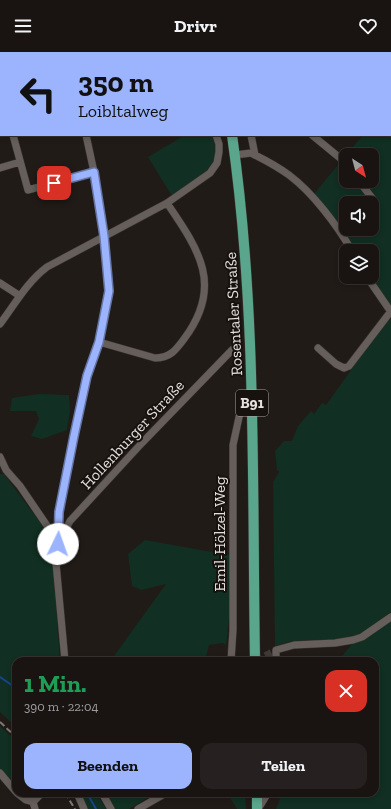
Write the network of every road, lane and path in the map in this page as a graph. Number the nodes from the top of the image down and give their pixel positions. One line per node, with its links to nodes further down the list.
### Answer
1 (12, 136): 10 (street)
2 (86, 136): 12 (street)
3 (216, 136): 15 (street)
4 (232, 136): 8 (main road, Rosentaler Straße / B91)
5 (251, 136): 7 (street)
6 (313, 136): 9 (street)
7 (255, 154): 8 (street); 16 (street)
8 (235, 155): 32 (main road, Rosentaler Straße / B91)
9 (339, 157)
10 (20, 162): 11 (street); 12 (street)
11 (0, 168)
12 (94, 172): 17 (street)
13 (364, 188): 14 (street)
14 (370, 196)
15 (167, 203): 17 (street); 23 (street)
16 (339, 230)
17 (104, 236): 20 (street); 23 (street)
18 (0, 283): 20 (street)
19 (372, 284): 21 (street)
20 (20, 296): 22 (street)
21 (391, 311): 24 (street)
22 (0, 324)
23 (99, 342): 28 (street)
24 (318, 348)
25 (232, 350): 28 (street, Hollenburger Straße)
26 (241, 408): 31 (street, Emil-Hölzel-Weg)
27 (0, 457): 28 (street)
28 (58, 544): 30 (street, Hollenburger Straße)
29 (391, 617): 33 (street)
30 (65, 657)
31 (232, 657)
32 (255, 657)
33 (276, 657)
34 (0, 773): 35 (street)
35 (12, 786)
36 (23, 797): 43 (street)
37 (40, 797): 43 (street)
38 (79, 797): 44 (street)
39 (104, 797): 45 (street)
40 (159, 797): 46 (street)
41 (257, 797): 47 (main road)
42 (266, 797): 47 (street)
43 (34, 806)
44 (84, 809)
45 (111, 809)
46 (138, 809)
47 (258, 809)

